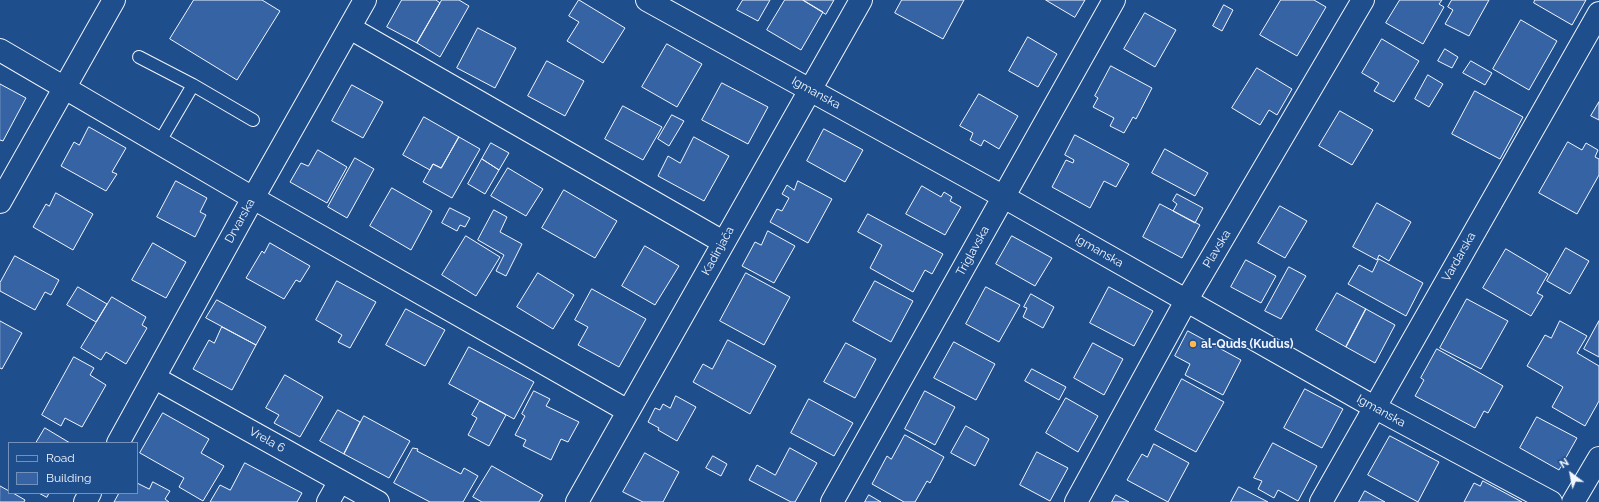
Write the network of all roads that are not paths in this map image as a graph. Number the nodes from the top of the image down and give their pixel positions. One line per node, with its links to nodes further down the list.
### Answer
1 (114, 0): 12 (street)
2 (365, 0): 8 (street, Drvarska)
3 (647, 0): 13 (street, Igmanska)
4 (861, 0): 13 (street, Kadinjača)
5 (1114, 0): 16 (street, Triglavska)
6 (1363, 0): 20 (street, Plavska)
7 (1599, 13): 22 (street, Vardarska)
8 (350, 28): 17 (street, Drvarska); 19 (street)
9 (0, 50): 12 (street)
10 (139, 57): 11 (lane)
11 (192, 85): 14 (lane); 15 (lane)
12 (64, 88): 15 (street); 18 (street)
13 (810, 90): 16 (street, Igmanska); 19 (street, Kadinjača)
14 (253, 120)
15 (159, 143): 17 (street)
16 (1004, 197): 20 (street, Igmanska); 30 (street, Triglavska)
17 (252, 198): 21 (street, Drvarska); 23 (street)
18 (0, 202)
19 (723, 242): 23 (street, Kadinjača)
20 (1186, 301): 22 (street, Igmanska); 31 (street, Plavska)
21 (155, 378): 24 (street, Drvarska); 26 (street, Vrela 6)
22 (1374, 407): 32 (street, Vardarska); 33 (street, Igmanska)
23 (628, 411): 29 (street, Kadinjača)
24 (119, 442)
25 (1599, 458): 34 (street)
26 (340, 481): 27 (street); 28 (street, Vrela 6)
27 (328, 502)
28 (378, 502)
29 (577, 502)
30 (832, 502)
31 (1076, 502)
32 (1321, 502)
33 (1551, 502)
34 (1573, 502)

